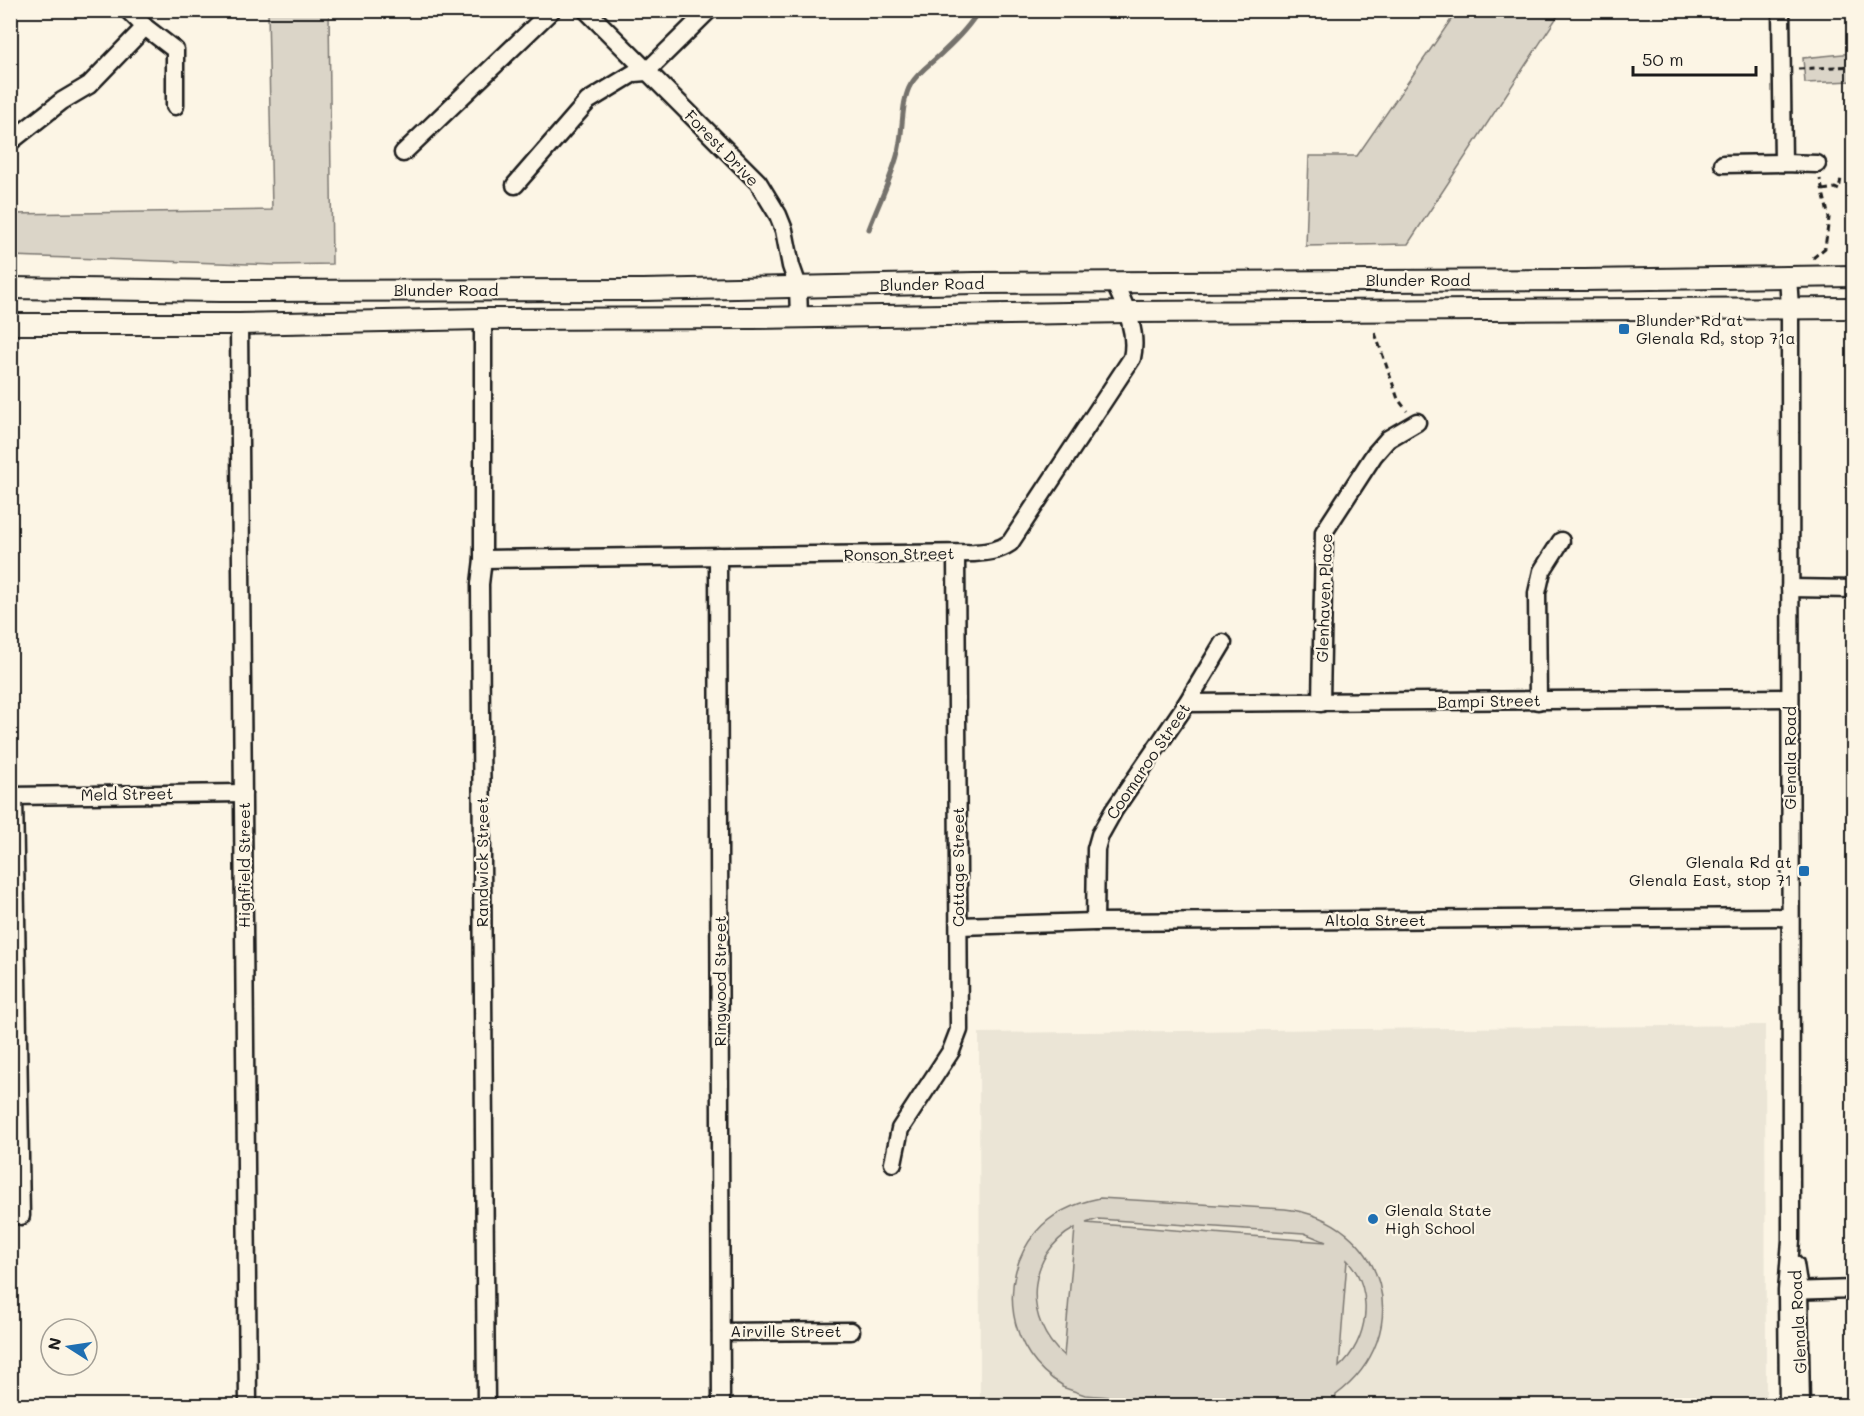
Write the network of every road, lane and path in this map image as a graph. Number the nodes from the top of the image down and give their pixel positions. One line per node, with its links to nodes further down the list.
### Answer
1 (128, 10): 6 (street)
2 (552, 10): 12 (street)
3 (586, 10): 8 (street, Forest Drive)
4 (710, 10): 8 (street)
5 (1781, 10): 9 (street)
6 (145, 27): 10 (street); 11 (street)
7 (1854, 66): 9 (path)
8 (646, 72): 17 (street); 23 (street, Forest Drive)
9 (1782, 72): 13 (street)
10 (175, 106)
11 (10, 142)
12 (403, 153)
13 (1783, 163): 14 (street); 15 (street)
14 (1723, 164)
15 (1817, 164): 18 (path)
16 (1841, 178): 18 (path)
17 (515, 185)
18 (1823, 190): 19 (path)
19 (1810, 261)
20 (1854, 276): 21 (main road, Blunder Road)
21 (1788, 277): 22 (main road, Blunder Road); 25 (street, Glenala Road)
22 (1114, 282): 23 (main road, Blunder Road); 27 (street, Ronson Street)
23 (798, 286): 24 (main road, Blunder Road); 28 (street, Forest Drive)
24 (10, 288)
25 (1790, 307): 26 (main road, Blunder Road); 27 (main road, Blunder Road); 38 (street, Glenala Road)
26 (1854, 308)
27 (1128, 312): 28 (main road, Blunder Road); 35 (street, Ronson Street)
28 (799, 317): 29 (main road, Blunder Road)
29 (483, 319): 31 (main road, Blunder Road); 37 (street, Randwick Street)
30 (10, 324): 31 (main road, Blunder Road)
31 (239, 324): 45 (street, Highfield Street)
32 (1375, 333): 33 (path)
33 (1417, 422): 44 (street, Glenhaven Place)
34 (1561, 541): 42 (street)
35 (956, 554): 36 (street, Ronson Street); 49 (street, Cottage Street)
36 (718, 556): 37 (street, Ronson Street); 56 (street, Ringwood Street)
37 (483, 559): 58 (street, Randwick Street)
38 (1790, 588): 39 (street); 41 (street, Glenala Road)
39 (1854, 589)
40 (1222, 643): 43 (street, Coomaroo Street)
41 (1790, 698): 42 (street, Bampi Street); 47 (street, Glenala Road)
42 (1538, 701): 44 (street, Bampi Street)
43 (1187, 703): 44 (street, Bampi Street); 48 (street, Coomaroo Street)
44 (1321, 703)
45 (243, 793): 46 (street, Meld Street); 57 (street, Highfield Street)
46 (12, 796): 51 (street)
47 (1791, 916): 48 (street, Altola Street); 54 (street, Glenala Road)
48 (1095, 921): 49 (street, Altola Street)
49 (959, 926): 50 (street, Cottage Street)
50 (893, 1163)
51 (15, 1174): 52 (street)
52 (21, 1216)
53 (1854, 1289): 54 (street)
54 (1793, 1291): 60 (street, Glenala Road); 61 (street, Glenala Road)
55 (851, 1331): 56 (street, Airville Street)
56 (721, 1332): 59 (street, Ringwood Street)
57 (248, 1406)
58 (486, 1406)
59 (721, 1406)
60 (1788, 1406)
61 (1801, 1406)

